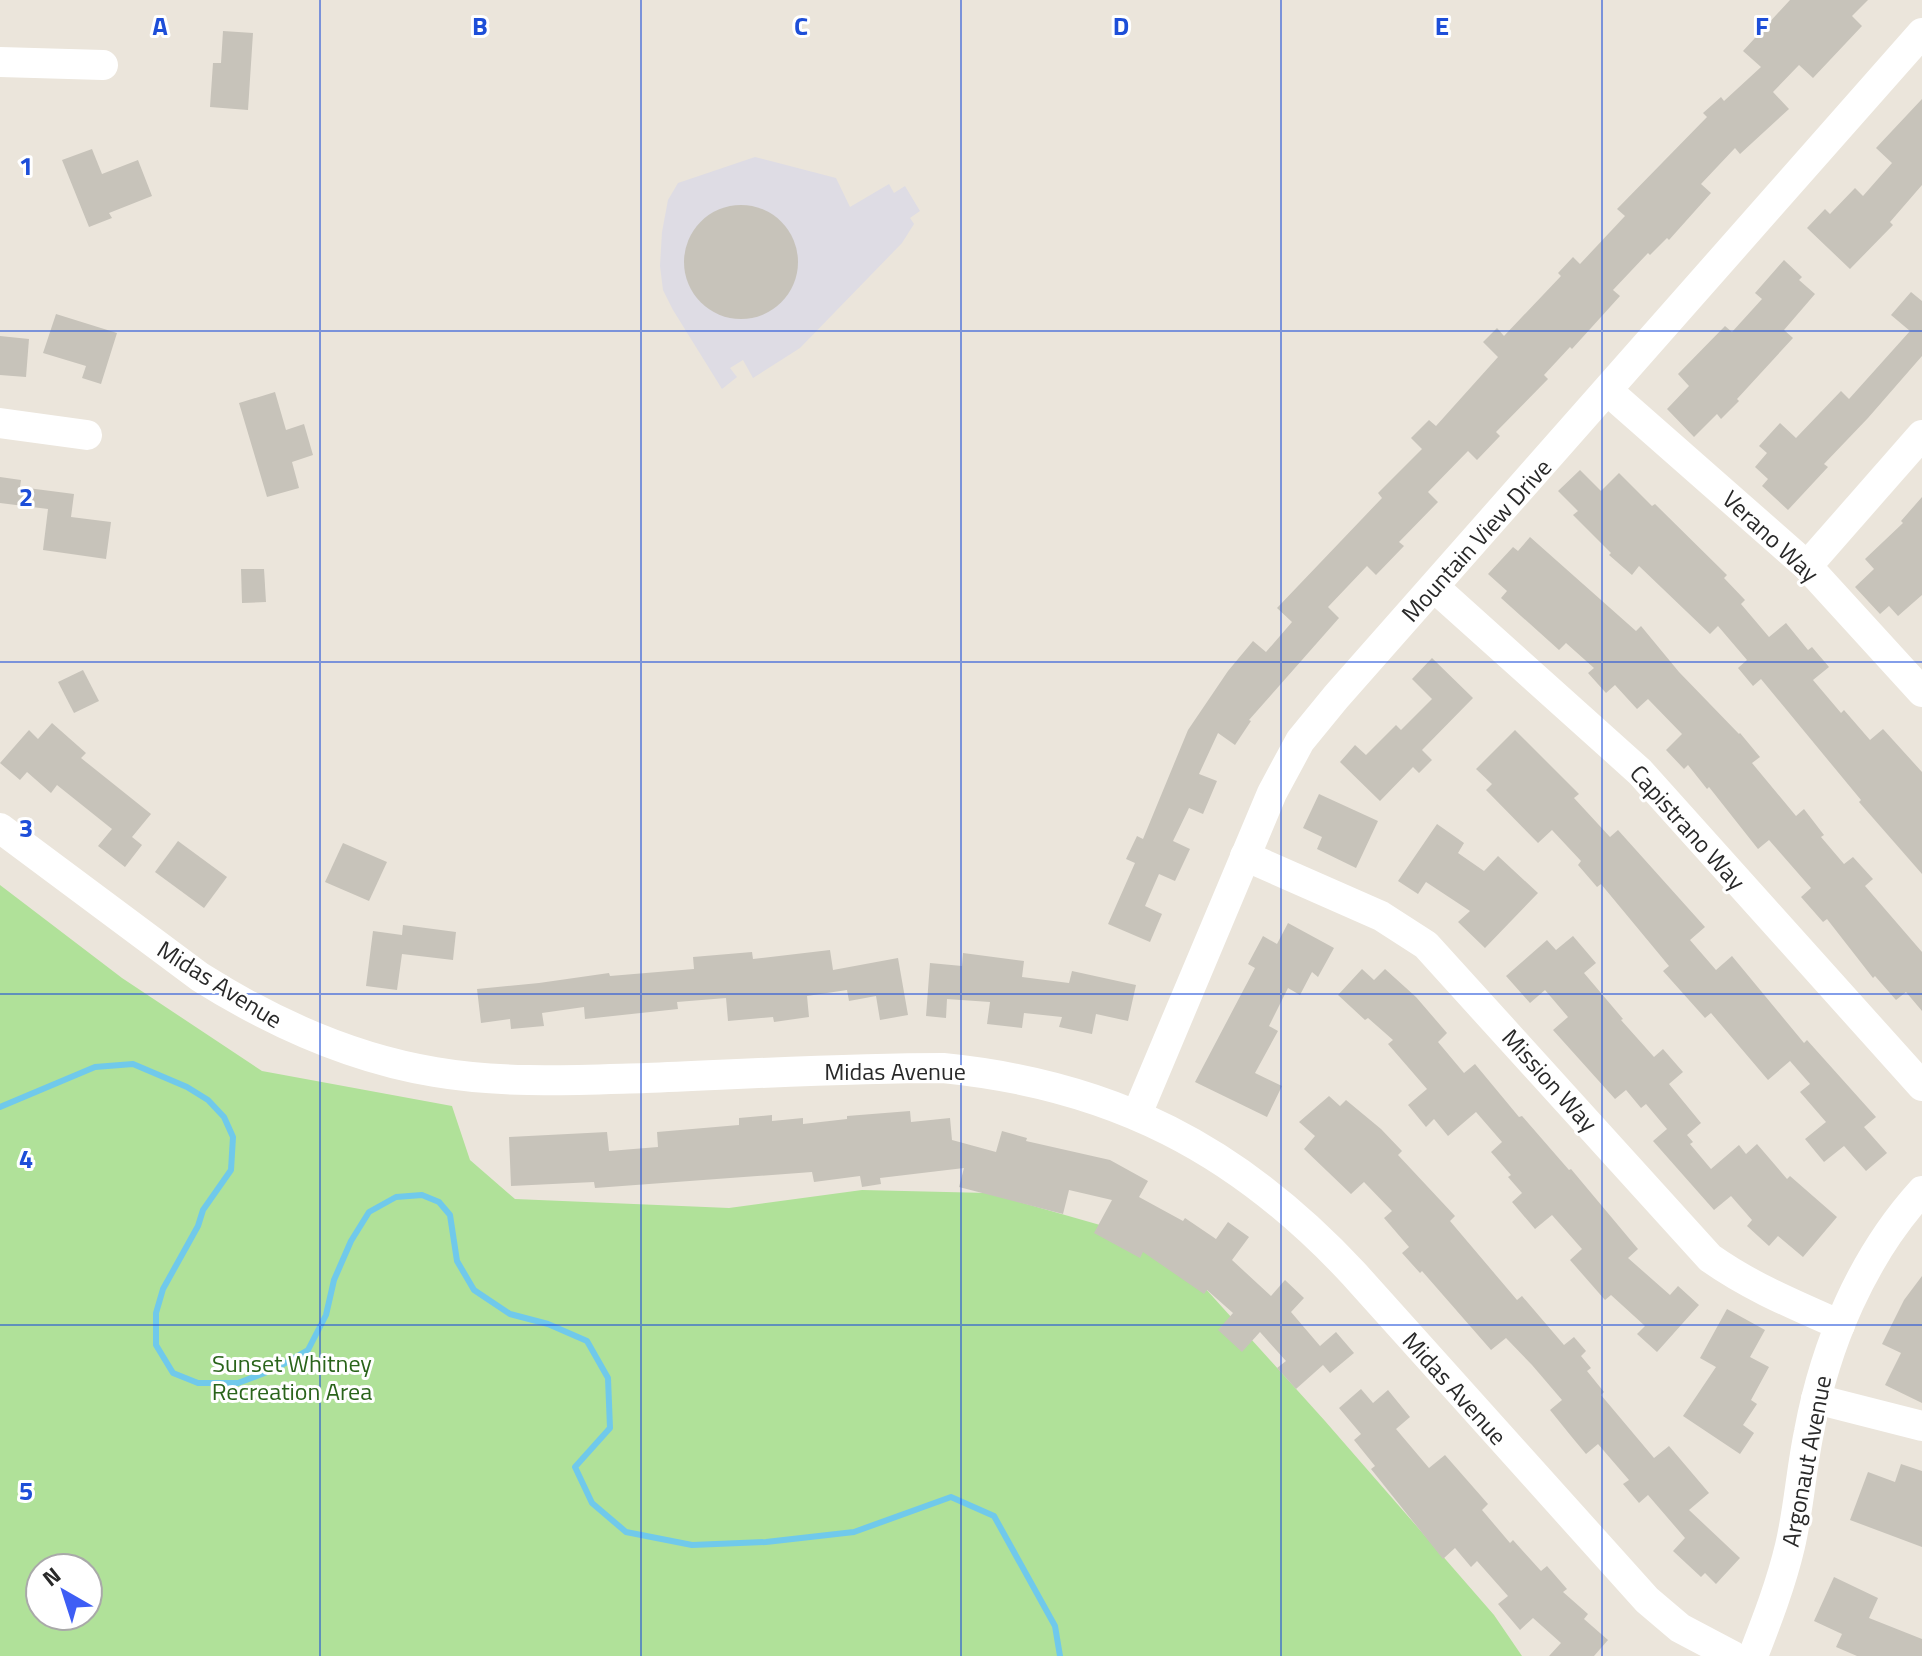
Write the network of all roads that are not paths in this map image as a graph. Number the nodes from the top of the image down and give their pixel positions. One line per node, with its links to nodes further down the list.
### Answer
1 (1922, 33): 4 (street, Mountain View Drive)
2 (0, 62): 3 (street)
3 (103, 65)
4 (1608, 391): 8 (street, Verano Way); 9 (street, Mountain View Drive)
5 (0, 423): 6 (street)
6 (87, 435)
7 (1922, 435): 8 (street)
8 (1807, 566): 10 (street, Verano Way)
9 (1434, 587): 12 (street, Mountain View Drive); 13 (street, Capistrano Way)
10 (1922, 692)
11 (0, 828): 14 (street, Midas Avenue)
12 (1245, 856): 14 (street, Mountain View Drive); 16 (street, Mission Way)
13 (1922, 1086)
14 (1137, 1114): 19 (street, Midas Avenue)
15 (1922, 1191): 16 (street, Argonaut Avenue)
16 (1840, 1325): 17 (street, Argonaut Avenue)
17 (1816, 1399): 18 (street); 20 (street, Argonaut Avenue)
18 (1922, 1426)
19 (1733, 1656)
20 (1753, 1656)

